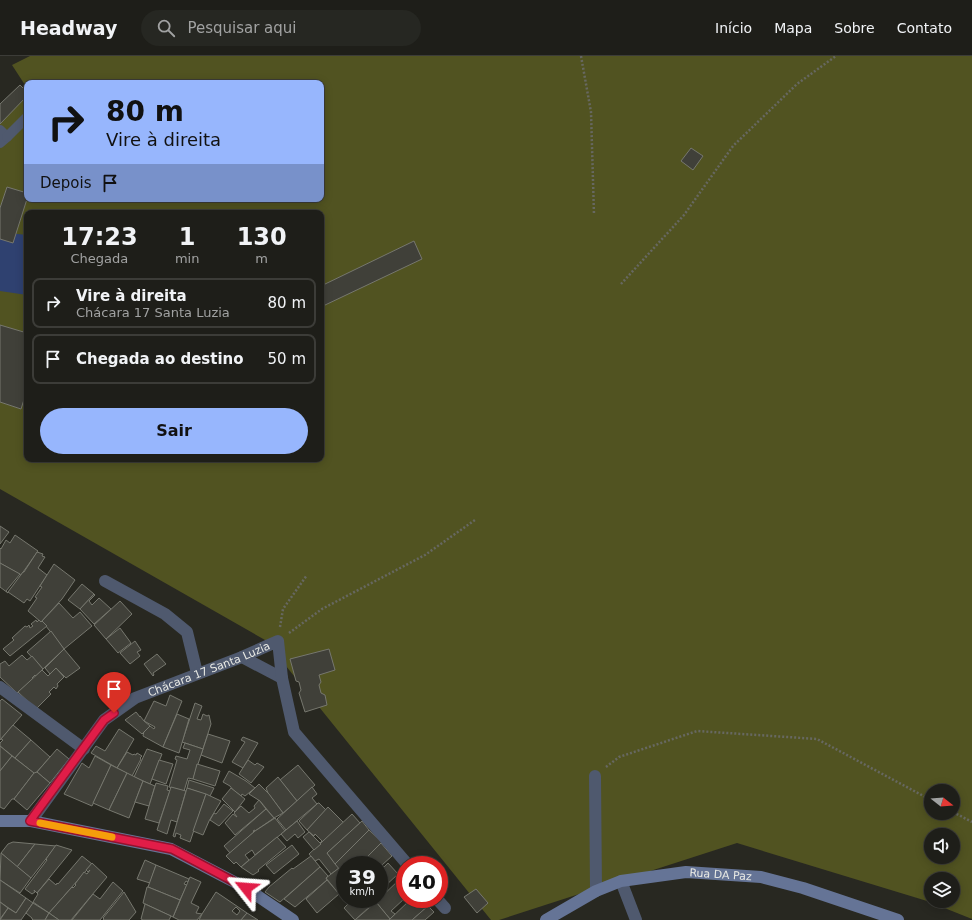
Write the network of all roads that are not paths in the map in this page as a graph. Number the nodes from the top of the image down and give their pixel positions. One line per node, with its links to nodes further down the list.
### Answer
1 (24, 119): 2 (lane)
2 (2, 137)
3 (105, 581): 5 (street)
4 (242, 657): 5 (street, Chácara 17 Santa Luzia); 6 (street); 6 (street, Chácara 17 Santa Luzia)
5 (197, 673): 8 (street, Chácara 17 Santa Luzia)
6 (282, 678): 12 (street)
7 (0, 687): 8 (street)
8 (84, 749): 11 (street, Chácara 17 Santa Luzia)
9 (595, 776): 14 (street)
10 (0, 821): 11 (street)
11 (30, 821): 15 (street)
12 (400, 856)
13 (621, 881): 14 (street, Rua DA Paz); 17 (street); 18 (street, Rua DA Paz)
14 (596, 891): 16 (street, Rua DA Paz)
15 (288, 919)
16 (546, 920)
17 (636, 920)
18 (898, 920)

